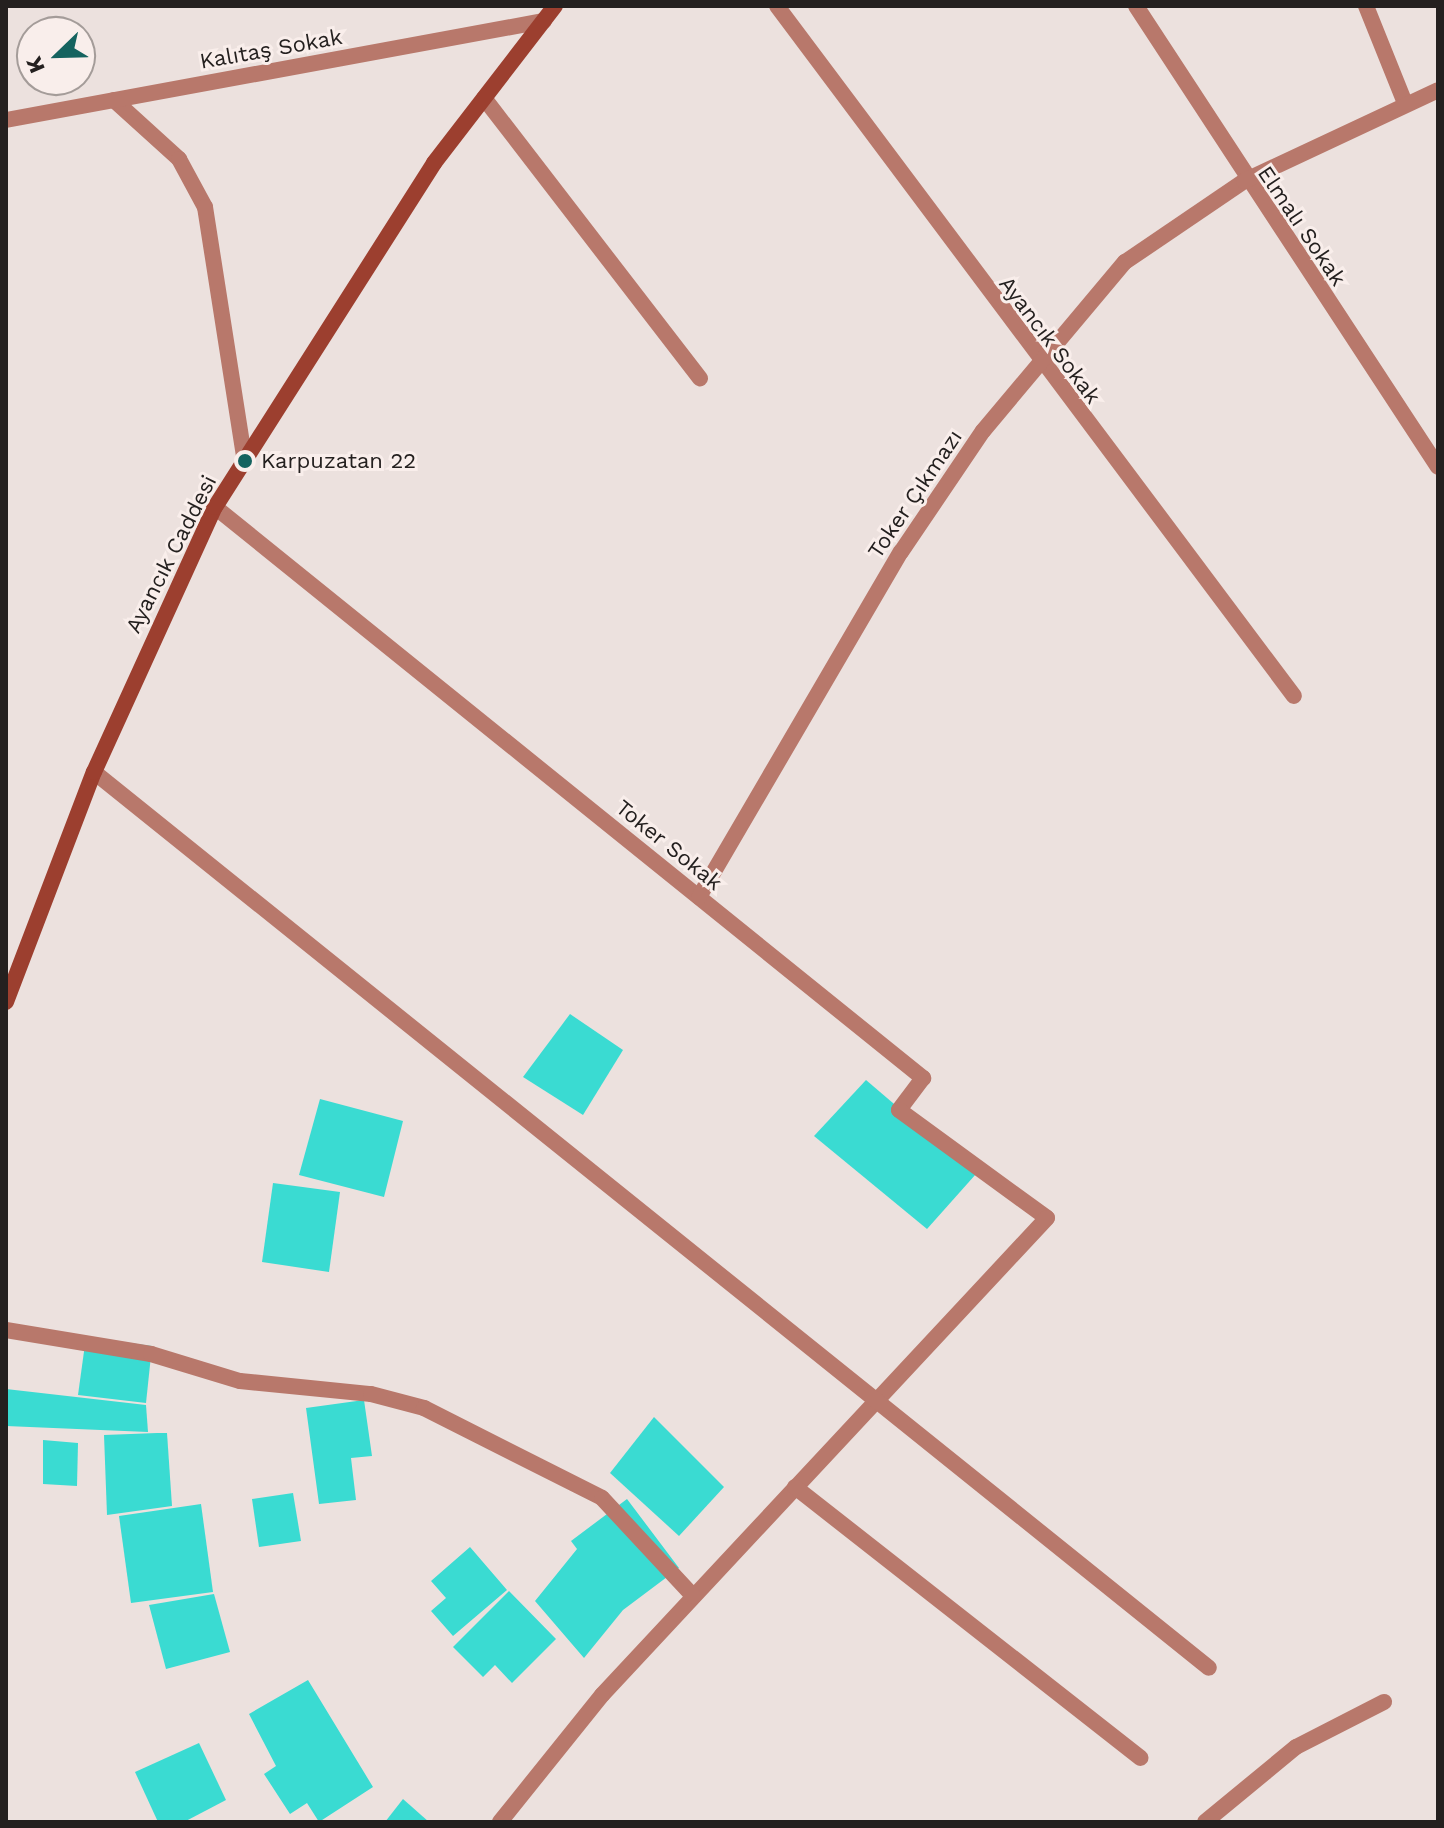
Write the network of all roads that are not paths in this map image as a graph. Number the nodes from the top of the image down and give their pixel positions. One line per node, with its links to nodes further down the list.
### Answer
1 (555, 6): 5 (street, Ayancık Caddesi)
2 (777, 6): 12 (street, Ayancık Sokak)
3 (1136, 6): 11 (street, Elmalı Sokak)
4 (1366, 6): 9 (street)
5 (544, 21): 7 (street, Ayancık Caddesi); 8 (street, Kalıtaş Sokak)
6 (1438, 90): 9 (street, Toker Çıkmazı)
7 (484, 98): 13 (street); 14 (street, Ayancık Caddesi)
8 (114, 100): 10 (street, Kalıtaş Sokak); 14 (street)
9 (1405, 103): 11 (street, Toker Çıkmazı)
10 (6, 120)
11 (1244, 181): 12 (street, Toker Çıkmazı); 15 (street, Elmalı Sokak)
12 (1038, 361): 17 (street, Ayancık Sokak); 19 (street, Toker Çıkmazı)
13 (700, 378)
14 (245, 461): 16 (street, Ayancık Caddesi)
15 (1438, 467)
16 (215, 507): 18 (street, Ayancık Caddesi); 19 (street, Toker Sokak)
17 (1294, 696)
18 (94, 772): 20 (street, Ayancık Caddesi); 22 (street)
19 (699, 897): 22 (street, Toker Sokak)
20 (6, 1002)
21 (6, 1330): 24 (street)
22 (878, 1398): 23 (street); 25 (street)
23 (795, 1487): 24 (street); 27 (street)
24 (693, 1596): 28 (street)
25 (1209, 1668)
26 (1384, 1702): 29 (street)
27 (1141, 1758)
28 (500, 1822)
29 (1205, 1822)

